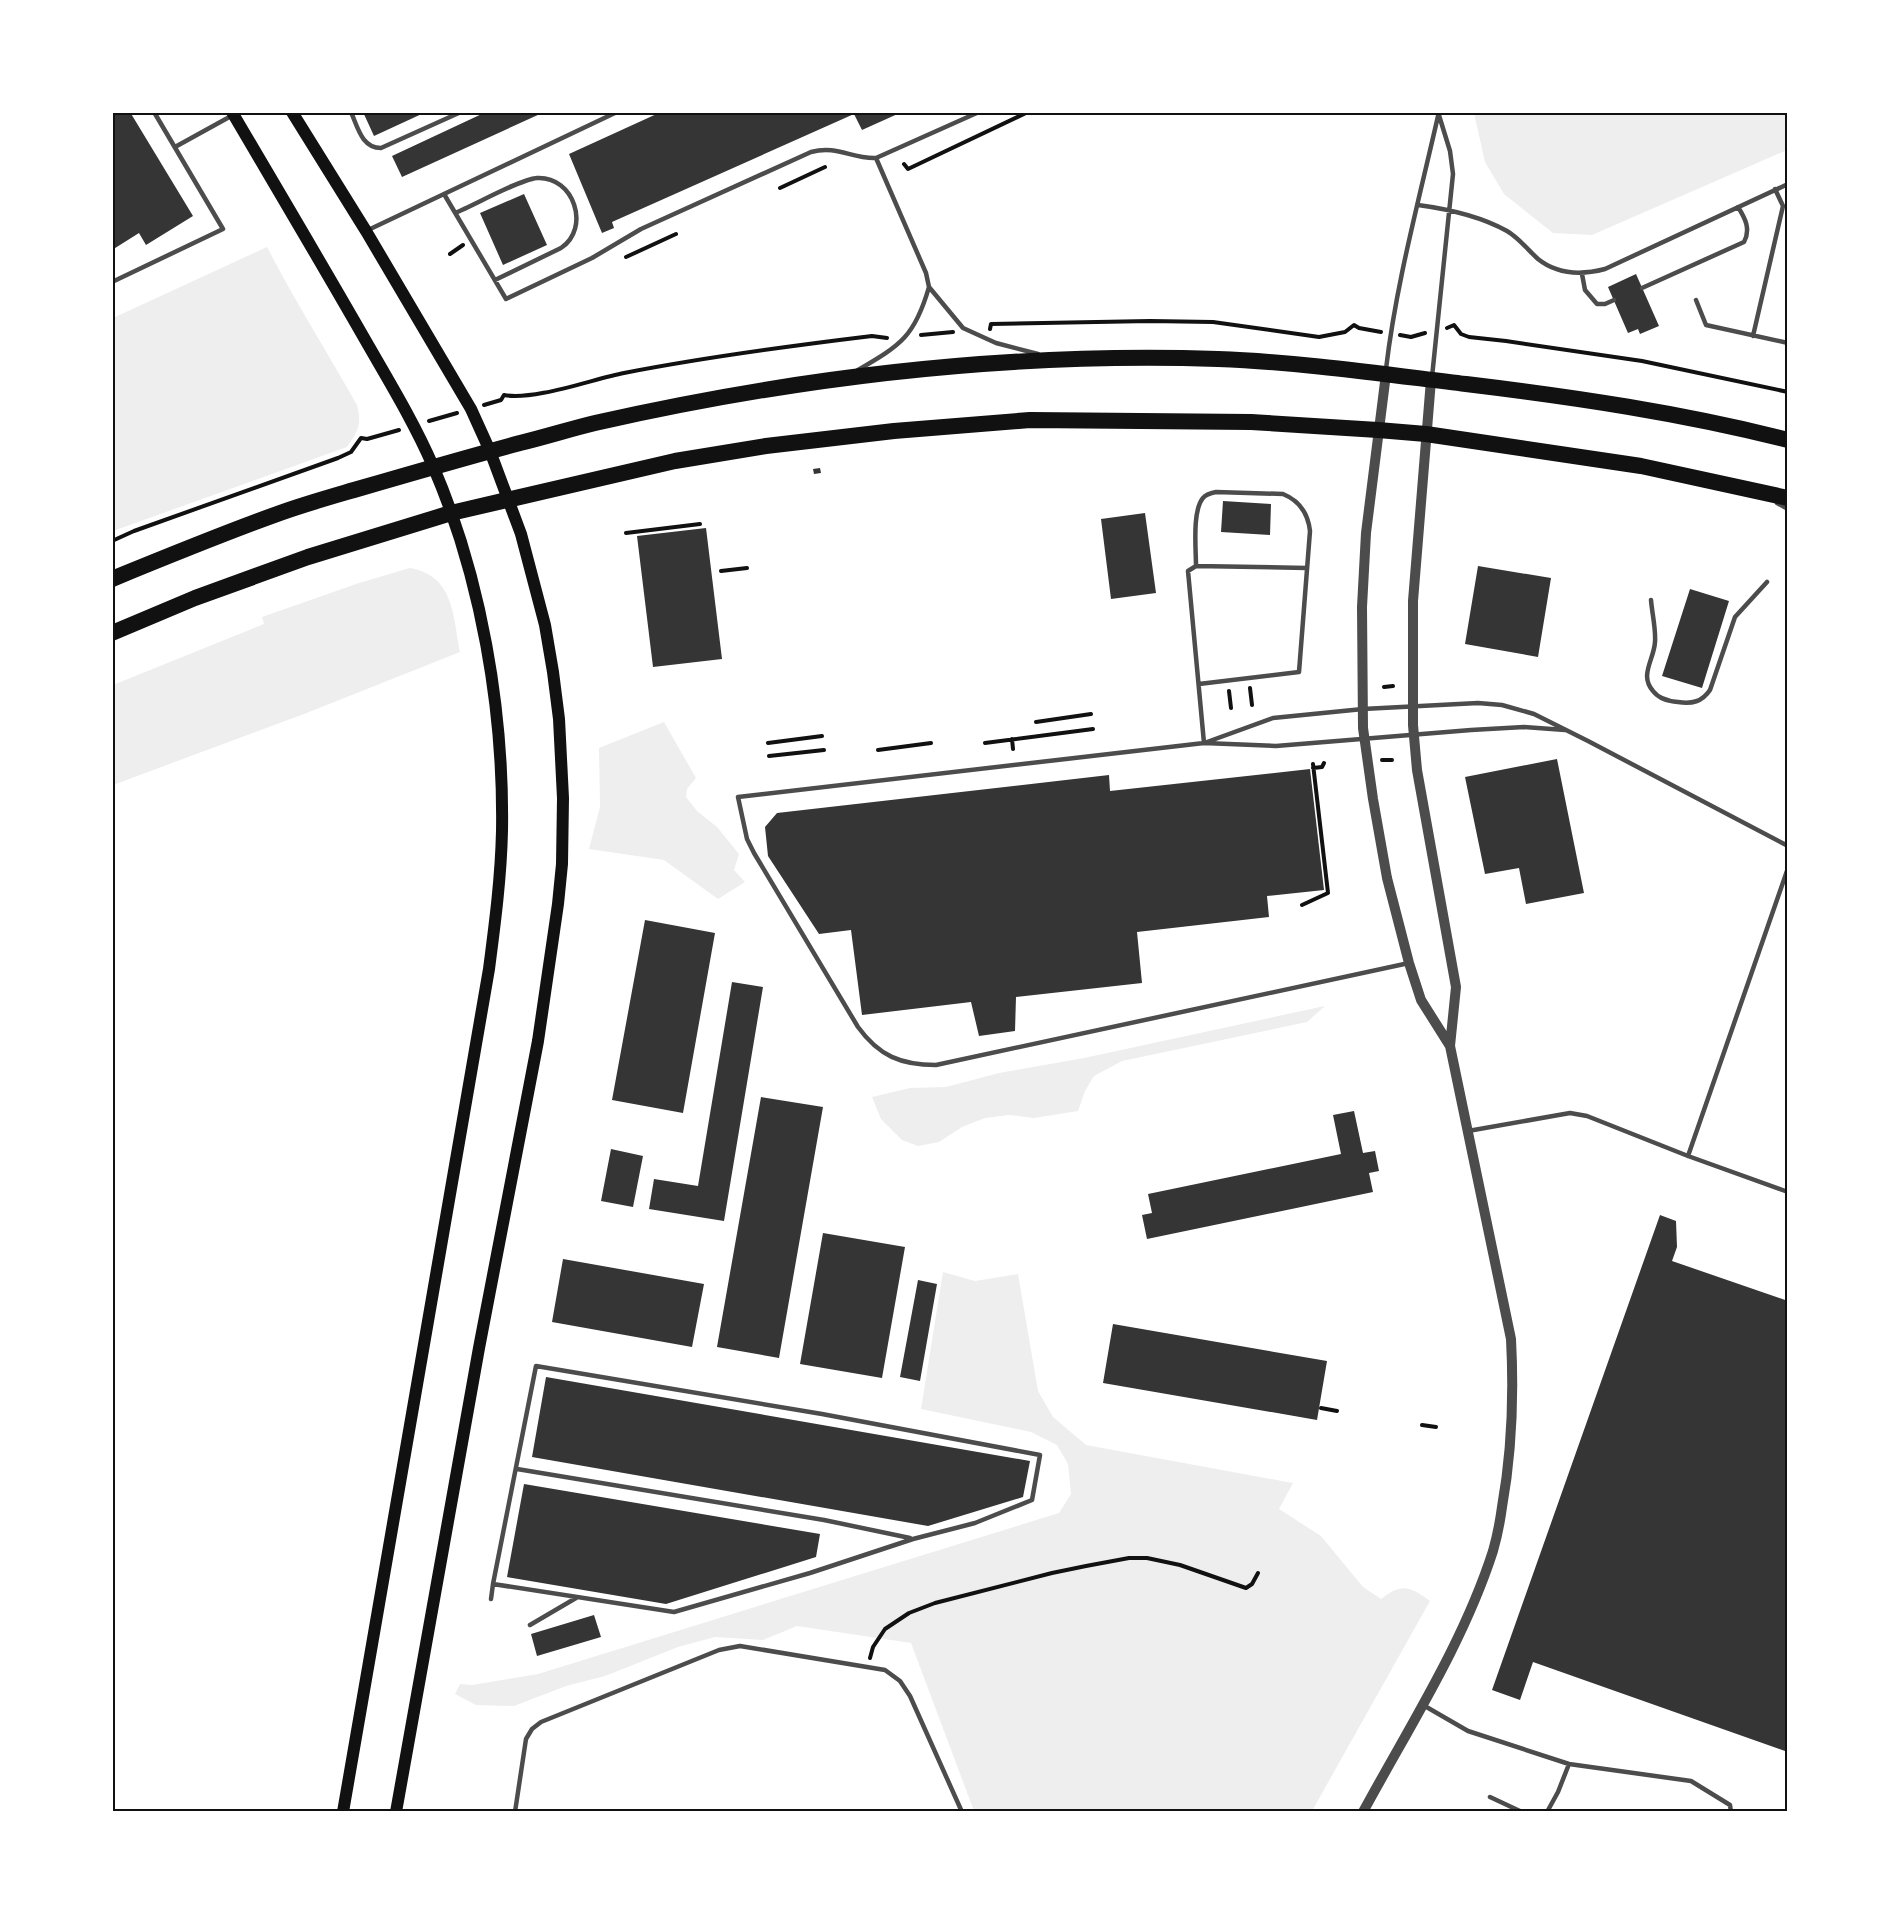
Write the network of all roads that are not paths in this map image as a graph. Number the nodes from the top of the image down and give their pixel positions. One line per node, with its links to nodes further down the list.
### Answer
1 (154, 112): 9 (lane)
2 (292, 112): 18 (main road)
3 (351, 112): 4 (lane)
4 (461, 112)
5 (617, 112): 13 (lane)
6 (979, 112): 10 (lane)
7 (1438, 113): 14 (lane); 16 (lane)
8 (233, 114): 9 (lane); 36 (main road)
9 (175, 147): 21 (lane)
10 (876, 158): 20 (lane); 22 (lane)
11 (1788, 184): 12 (lane)
12 (1775, 189): 15 (lane); 26 (lane)
13 (444, 194): 17 (lane); 18 (lane)
14 (1418, 205): 16 (lane); 29 (lane)
15 (1738, 207): 19 (lane); 23 (lane)
16 (1449, 209): 19 (lane); 31 (lane)
17 (455, 213): 20 (lane); 20 (lane)
18 (366, 231): 35 (main road)
19 (1582, 274): 24 (lane)
20 (495, 280)
21 (112, 282)
22 (929, 287): 28 (lane); 30 (lane)
23 (1642, 288)
24 (1614, 300)
25 (1696, 300): 26 (lane)
26 (1753, 336): 27 (lane)
27 (1788, 343)
28 (1058, 359): 29 (highway); 30 (highway)
29 (1386, 374): 31 (highway); 32 (street)
30 (844, 378): 35 (highway)
31 (1431, 380): 33 (street); 34 (highway)
32 (1378, 430): 33 (highway); 39 (highway); 50 (street)
33 (1426, 434): 37 (highway); 49 (street)
34 (1788, 440)
35 (490, 451): 36 (highway); 39 (main road)
36 (433, 466): 41 (main road); 44 (highway)
37 (1754, 489): 38 (highway); 40 (lane)
38 (1788, 498)
39 (509, 499): 41 (highway); 72 (main road)
40 (1788, 508)
41 (451, 513): 47 (highway); 71 (main road)
42 (1196, 566): 43 (lane); 43 (lane); 48 (lane)
43 (1307, 568): 48 (lane)
44 (112, 579)
45 (1767, 582): 46 (lane)
46 (1651, 600)
47 (112, 633)
48 (1199, 684): 54 (lane)
49 (1412, 706): 50 (lane); 51 (lane); 52 (street)
50 (1363, 709): 53 (street); 54 (lane)
51 (1565, 730): 52 (lane); 55 (lane)
52 (1414, 734): 53 (lane); 58 (street)
53 (1365, 738): 54 (lane); 57 (street)
54 (1204, 743): 57 (lane)
55 (1788, 846)
56 (1788, 868): 60 (lane)
57 (1409, 963): 58 (street)
58 (1450, 1046): 59 (street)
59 (1468, 1131): 60 (lane); 68 (street)
60 (1688, 1156): 61 (lane)
61 (1788, 1192)
62 (517, 1469): 63 (lane); 63 (lane); 64 (lane)
63 (913, 1539): 65 (lane)
64 (494, 1584): 65 (lane); 66 (lane)
65 (576, 1598): 67 (lane)
66 (491, 1599)
67 (530, 1625)
68 (1423, 1705): 69 (lane); 75 (street)
69 (1569, 1764): 77 (lane); 78 (lane)
70 (1491, 1797): 76 (lane)
71 (343, 1812)
72 (396, 1812)
73 (515, 1812): 74 (lane)
74 (962, 1812)
75 (1363, 1812)
76 (1522, 1812)
77 (1547, 1812)
78 (1731, 1812)

